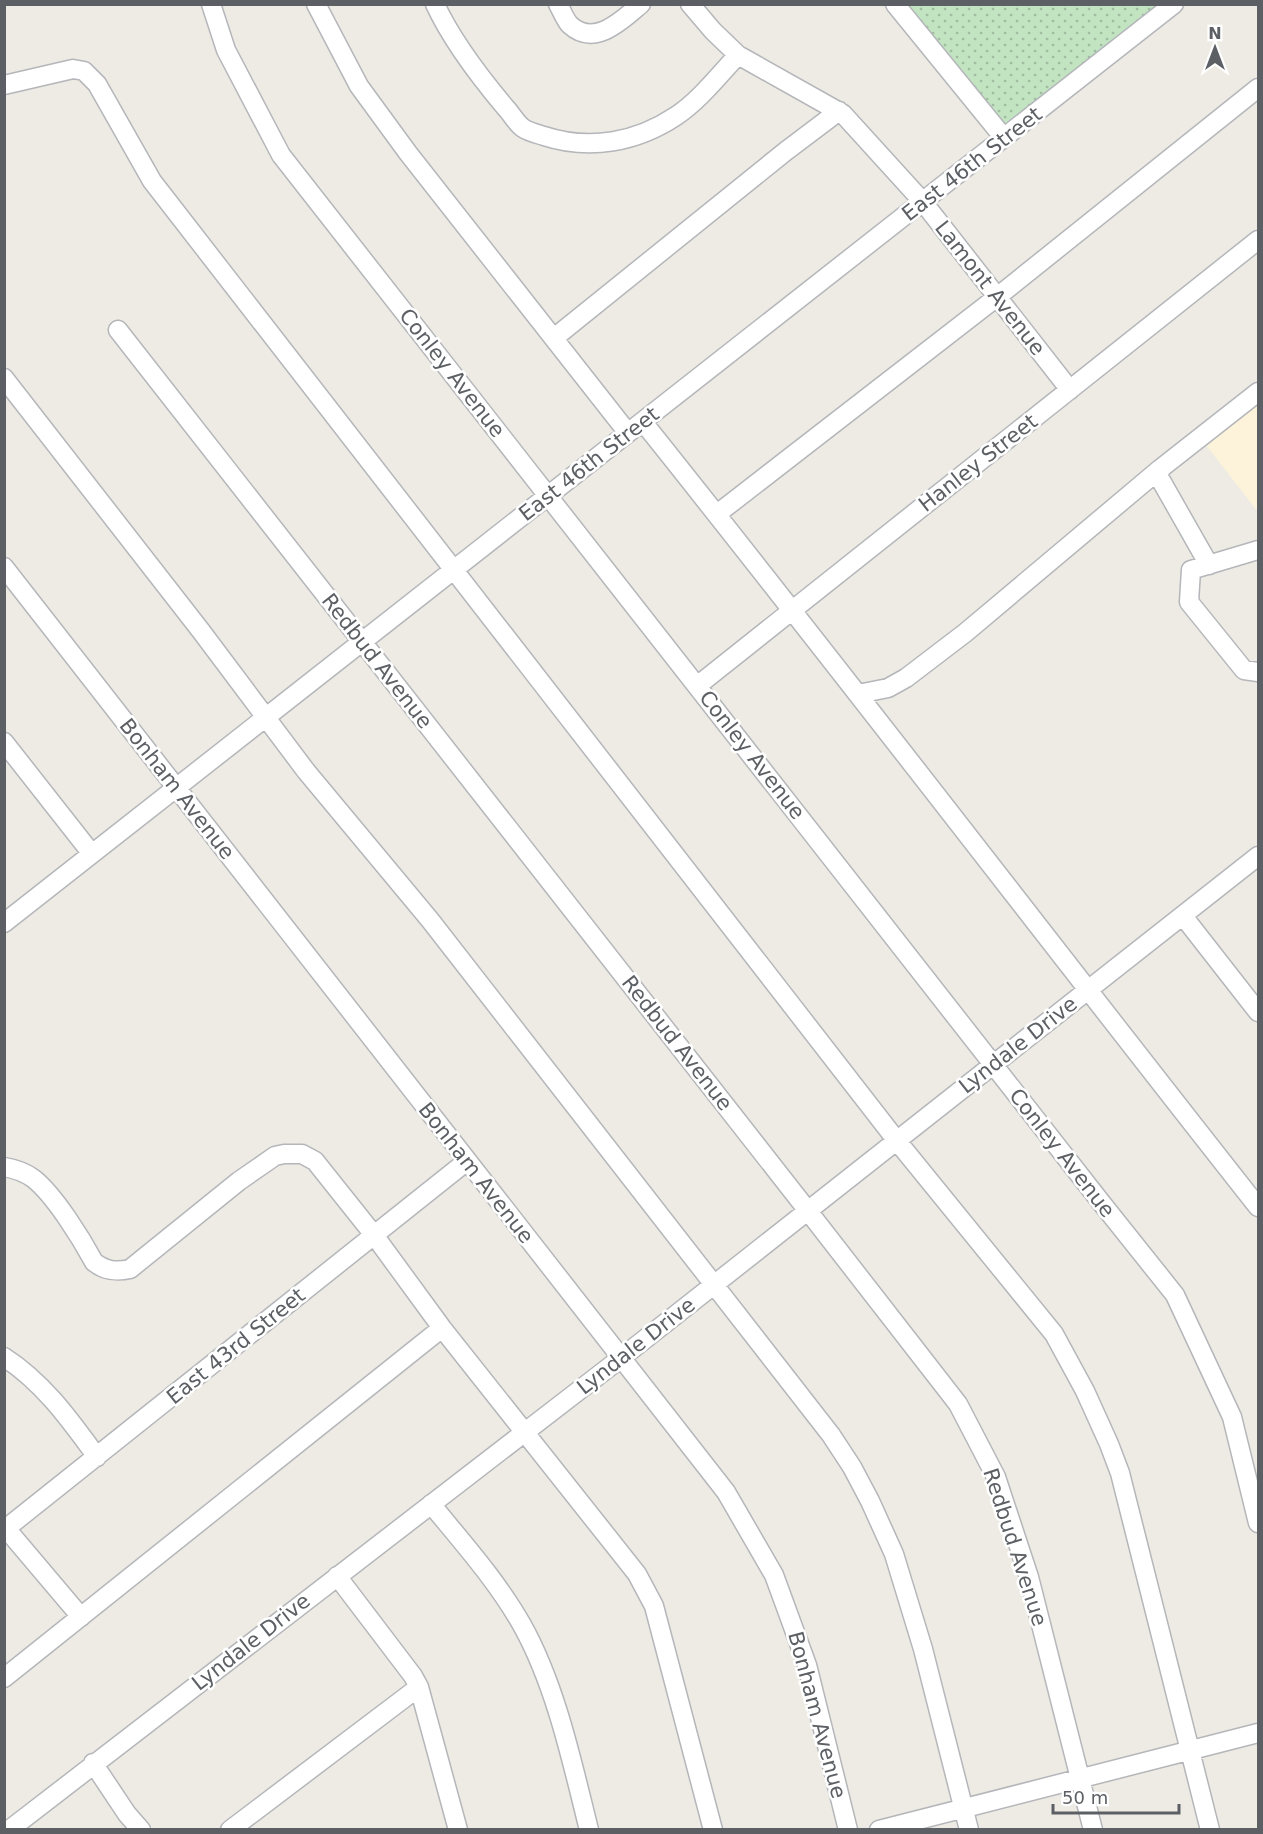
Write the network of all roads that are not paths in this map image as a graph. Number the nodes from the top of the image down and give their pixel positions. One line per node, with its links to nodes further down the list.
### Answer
1 (211, 4): 24 (street, Conley Avenue)
2 (316, 4): 18 (street)
3 (435, 4): 9 (street)
4 (558, 4): 5 (street)
5 (641, 4)
6 (690, 4): 9 (street, Lamont Avenue)
7 (895, 4): 13 (street)
8 (1174, 4): 13 (street, East 46th Street)
9 (738, 55): 12 (street, Lamont Avenue)
10 (4, 85): 29 (street)
11 (1258, 88): 16 (street)
12 (839, 111): 14 (street, Lamont Avenue); 18 (street)
13 (1004, 138): 14 (street, East 46th Street)
14 (923, 202): 16 (street, Lamont Avenue); 22 (street, East 46th Street)
15 (1258, 240): 20 (street, Hanley Street)
16 (998, 297): 20 (street, Lamont Avenue); 25 (street)
17 (118, 330): 31 (street, Redbud Avenue)
18 (554, 338): 22 (street)
19 (4, 378): 35 (street)
20 (1070, 390): 30 (street, Hanley Street)
21 (1258, 392): 23 (street)
22 (635, 428): 24 (street, East 46th Street); 25 (street)
23 (1160, 469): 27 (street); 34 (street)
24 (549, 495): 29 (street, East 46th Street); 33 (street, Conley Avenue)
25 (717, 514): 30 (street)
26 (1258, 550): 27 (street)
27 (1209, 565): 32 (street)
28 (4, 567): 37 (street, Bonham Avenue)
29 (455, 569): 31 (street, East 46th Street); 45 (street)
30 (793, 610): 33 (street, Hanley Street); 34 (street)
31 (362, 642): 35 (street, East 46th Street); 49 (street, Redbud Avenue)
32 (1258, 672)
33 (698, 686): 44 (street, Conley Avenue)
34 (858, 694): 42 (street)
35 (266, 717): 37 (street, East 46th Street); 51 (street)
36 (4, 742): 38 (street)
37 (176, 788): 38 (street, East 46th Street); 46 (street, Bonham Avenue)
38 (92, 854): 41 (street, East 46th Street)
39 (1258, 856): 40 (street, Lyndale Drive)
40 (1183, 915): 42 (street, Lyndale Drive); 43 (street)
41 (7, 916)
42 (1087, 991): 44 (street, Lyndale Drive); 48 (street)
43 (1258, 1012)
44 (993, 1065): 45 (street, Lyndale Drive); 58 (street, Conley Avenue)
45 (897, 1141): 49 (street, Lyndale Drive); 65 (street)
46 (467, 1161): 50 (street, East 43rd Street); 54 (street, Bonham Avenue)
47 (4, 1167): 50 (street)
48 (1258, 1208)
49 (808, 1210): 51 (street, Lyndale Drive); 67 (street, Redbud Avenue)
50 (374, 1235): 52 (street); 56 (street, East 43rd Street)
51 (714, 1285): 54 (street, Lyndale Drive); 68 (street)
52 (442, 1328): 55 (street); 61 (street)
53 (4, 1357): 56 (street)
54 (621, 1358): 55 (street, Lyndale Drive); 75 (street, Bonham Avenue)
55 (525, 1432): 57 (street, Lyndale Drive); 74 (street)
56 (97, 1457): 59 (street, East 43rd Street)
57 (431, 1504): 60 (street, Lyndale Drive); 73 (street)
58 (1258, 1522)
59 (5, 1528): 61 (street)
60 (337, 1576): 63 (street); 66 (street, Lyndale Drive)
61 (81, 1617): 62 (street)
62 (4, 1678)
63 (419, 1687): 71 (street); 72 (street)
64 (1258, 1733): 65 (street)
65 (1190, 1750): 67 (street); 79 (street)
66 (93, 1763): 69 (street, Lyndale Drive); 70 (street)
67 (1080, 1778): 68 (street); 78 (street, Redbud Avenue)
68 (964, 1808): 76 (street); 77 (street)
69 (9, 1830)
70 (141, 1830)
71 (230, 1830)
72 (458, 1830)
73 (589, 1830)
74 (713, 1830)
75 (848, 1830)
76 (879, 1830)
77 (969, 1830)
78 (1093, 1830)
79 (1210, 1830)

